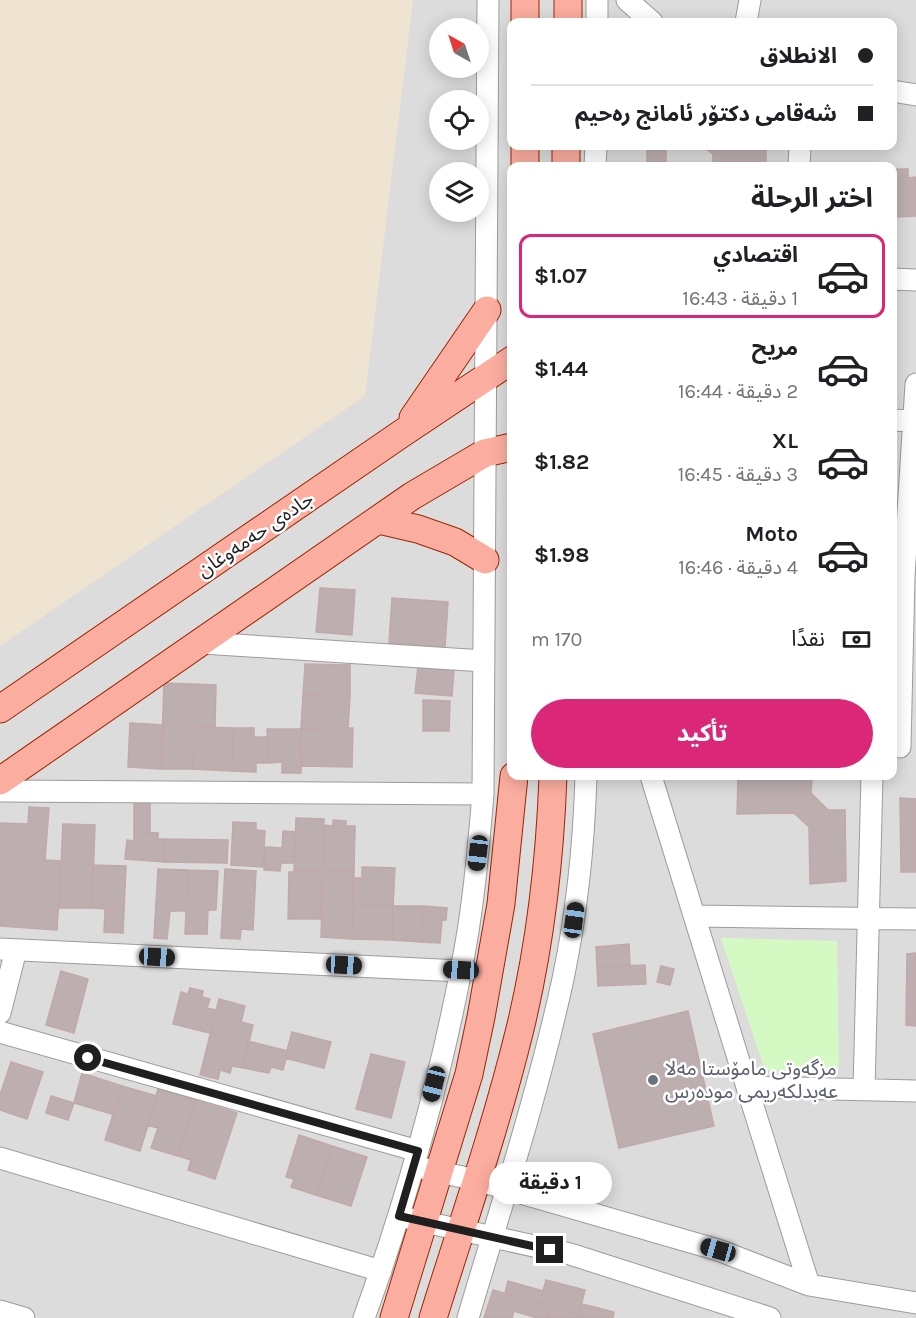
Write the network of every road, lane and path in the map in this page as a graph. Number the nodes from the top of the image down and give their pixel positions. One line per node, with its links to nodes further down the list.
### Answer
1 (488, 0): 16 (street)
2 (525, 0): 7 (main road)
3 (568, 0): 8 (main road)
4 (597, 0): 9 (street)
5 (627, 0): 10 (street)
6 (750, 0): 11 (street)
7 (525, 18)
8 (568, 18)
9 (597, 18)
10 (647, 18)
11 (747, 18)
12 (897, 92): 13 (street)
13 (916, 95)
14 (897, 279): 15 (street)
15 (916, 280)
16 (487, 310): 18 (street); 21 (main road)
17 (507, 363): 18 (main road, جادەی حەمەوغان)
18 (486, 376): 21 (main road, جادەی حەمەوغان); 23 (street)
19 (916, 384): 20 (street)
20 (903, 421): 26 (street)
21 (401, 434): 29 (main road, جادەی حەمەوغان)
22 (507, 448): 23 (main road)
23 (485, 453): 24 (main road); 25 (street)
24 (379, 520): 25 (main road); 27 (main road)
25 (485, 560): 28 (street)
26 (898, 577): 30 (street)
27 (202, 642): 28 (street); 36 (main road)
28 (484, 661): 38 (street)
29 (0, 709)
30 (903, 747)
31 (514, 780): 50 (main road)
32 (553, 780): 51 (main road)
33 (586, 780): 52 (street)
34 (652, 780): 39 (street)
35 (872, 780): 40 (street)
36 (0, 782)
37 (0, 791): 38 (street)
38 (483, 794): 43 (street)
39 (695, 916): 40 (street); 46 (street)
40 (868, 918): 41 (street); 47 (street)
41 (916, 919)
42 (8, 950): 43 (street); 44 (street)
43 (461, 970): 50 (street)
44 (0, 1012)
45 (0, 1032): 50 (street)
46 (747, 1087): 47 (street); 57 (street)
47 (864, 1089): 48 (street)
48 (916, 1090)
49 (0, 1158): 56 (street)
50 (423, 1163): 51 (street); 53 (main road)
51 (476, 1180): 52 (street); 54 (main road)
52 (506, 1188): 55 (street); 57 (street)
53 (411, 1219): 54 (street); 56 (street); 62 (main road)
54 (460, 1229): 55 (street); 63 (main road)
55 (492, 1236): 64 (street); 65 (street)
56 (381, 1271): 61 (street)
57 (809, 1285): 58 (street)
58 (916, 1304)
59 (0, 1311): 60 (street)
60 (24, 1318)
61 (364, 1318)
62 (394, 1318)
63 (433, 1318)
64 (468, 1318)
65 (770, 1318)

